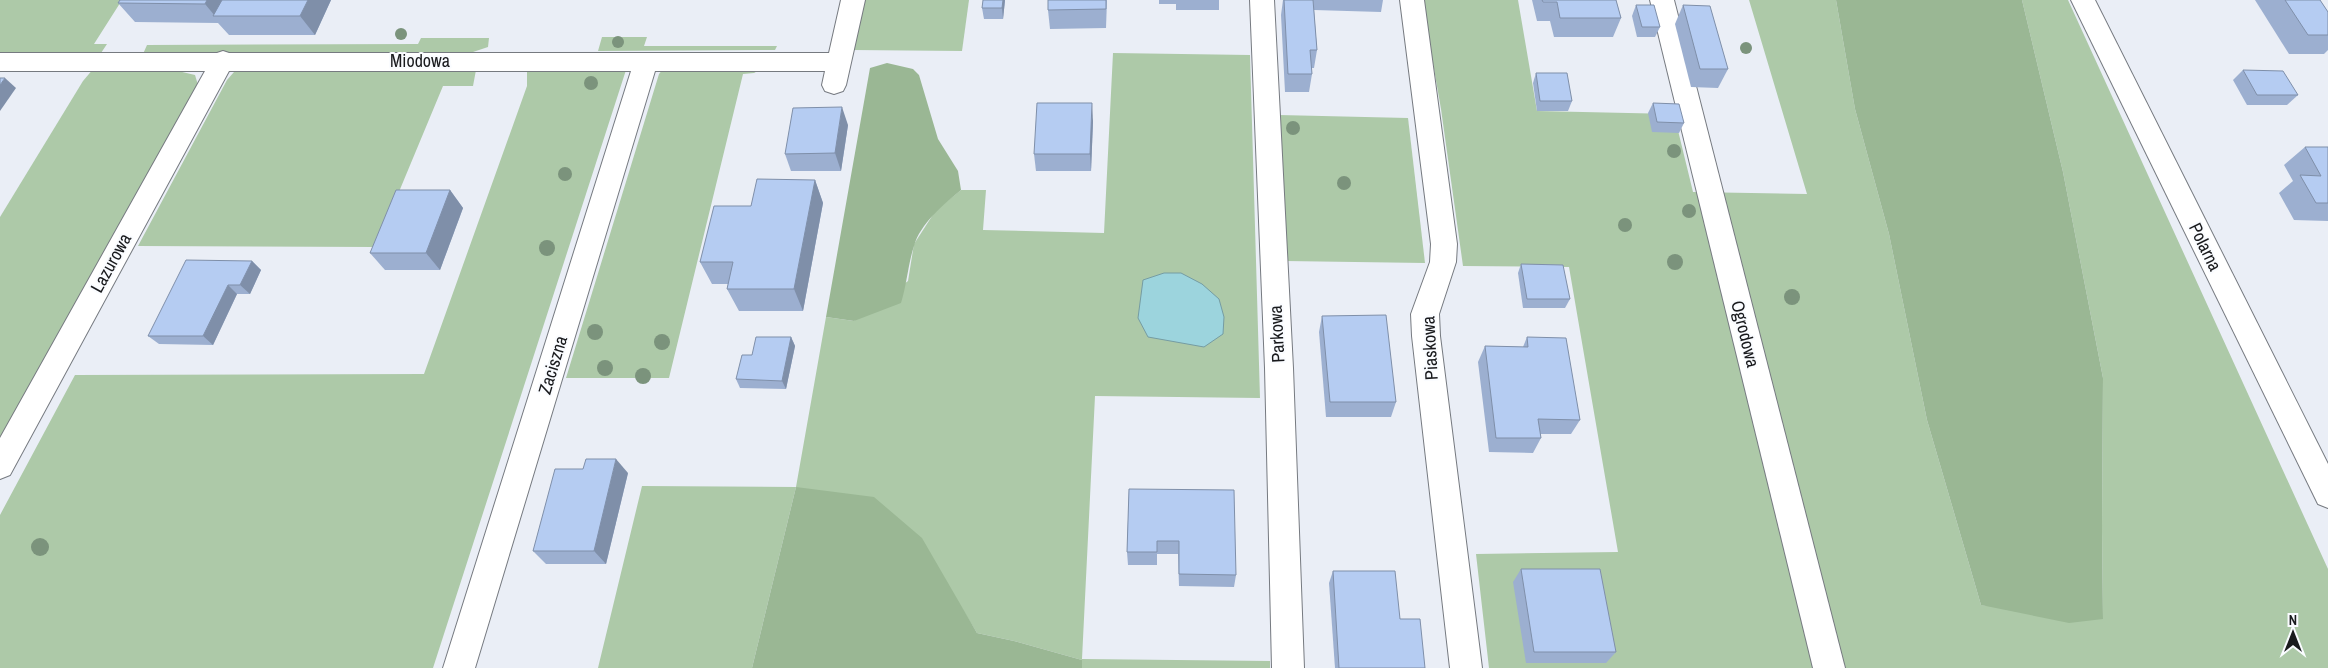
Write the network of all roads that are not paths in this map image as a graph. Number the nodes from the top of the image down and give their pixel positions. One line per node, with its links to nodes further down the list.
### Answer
1 (853, 0): 8 (street, Miodowa)
2 (1262, 0): 12 (street, Parkowa)
3 (1412, 0): 13 (street, Piaskowa)
4 (1662, 0): 14 (street, Ogrodowa)
5 (2082, 0): 10 (street, Polarna)
6 (222, 60): 7 (street, Miodowa); 8 (street, Miodowa); 9 (street, Lazurowa)
7 (0, 62)
8 (646, 62): 11 (street, Zaciszna)
9 (0, 466)
10 (2328, 494)
11 (459, 668)
12 (1288, 668)
13 (1466, 668)
14 (1829, 668)

